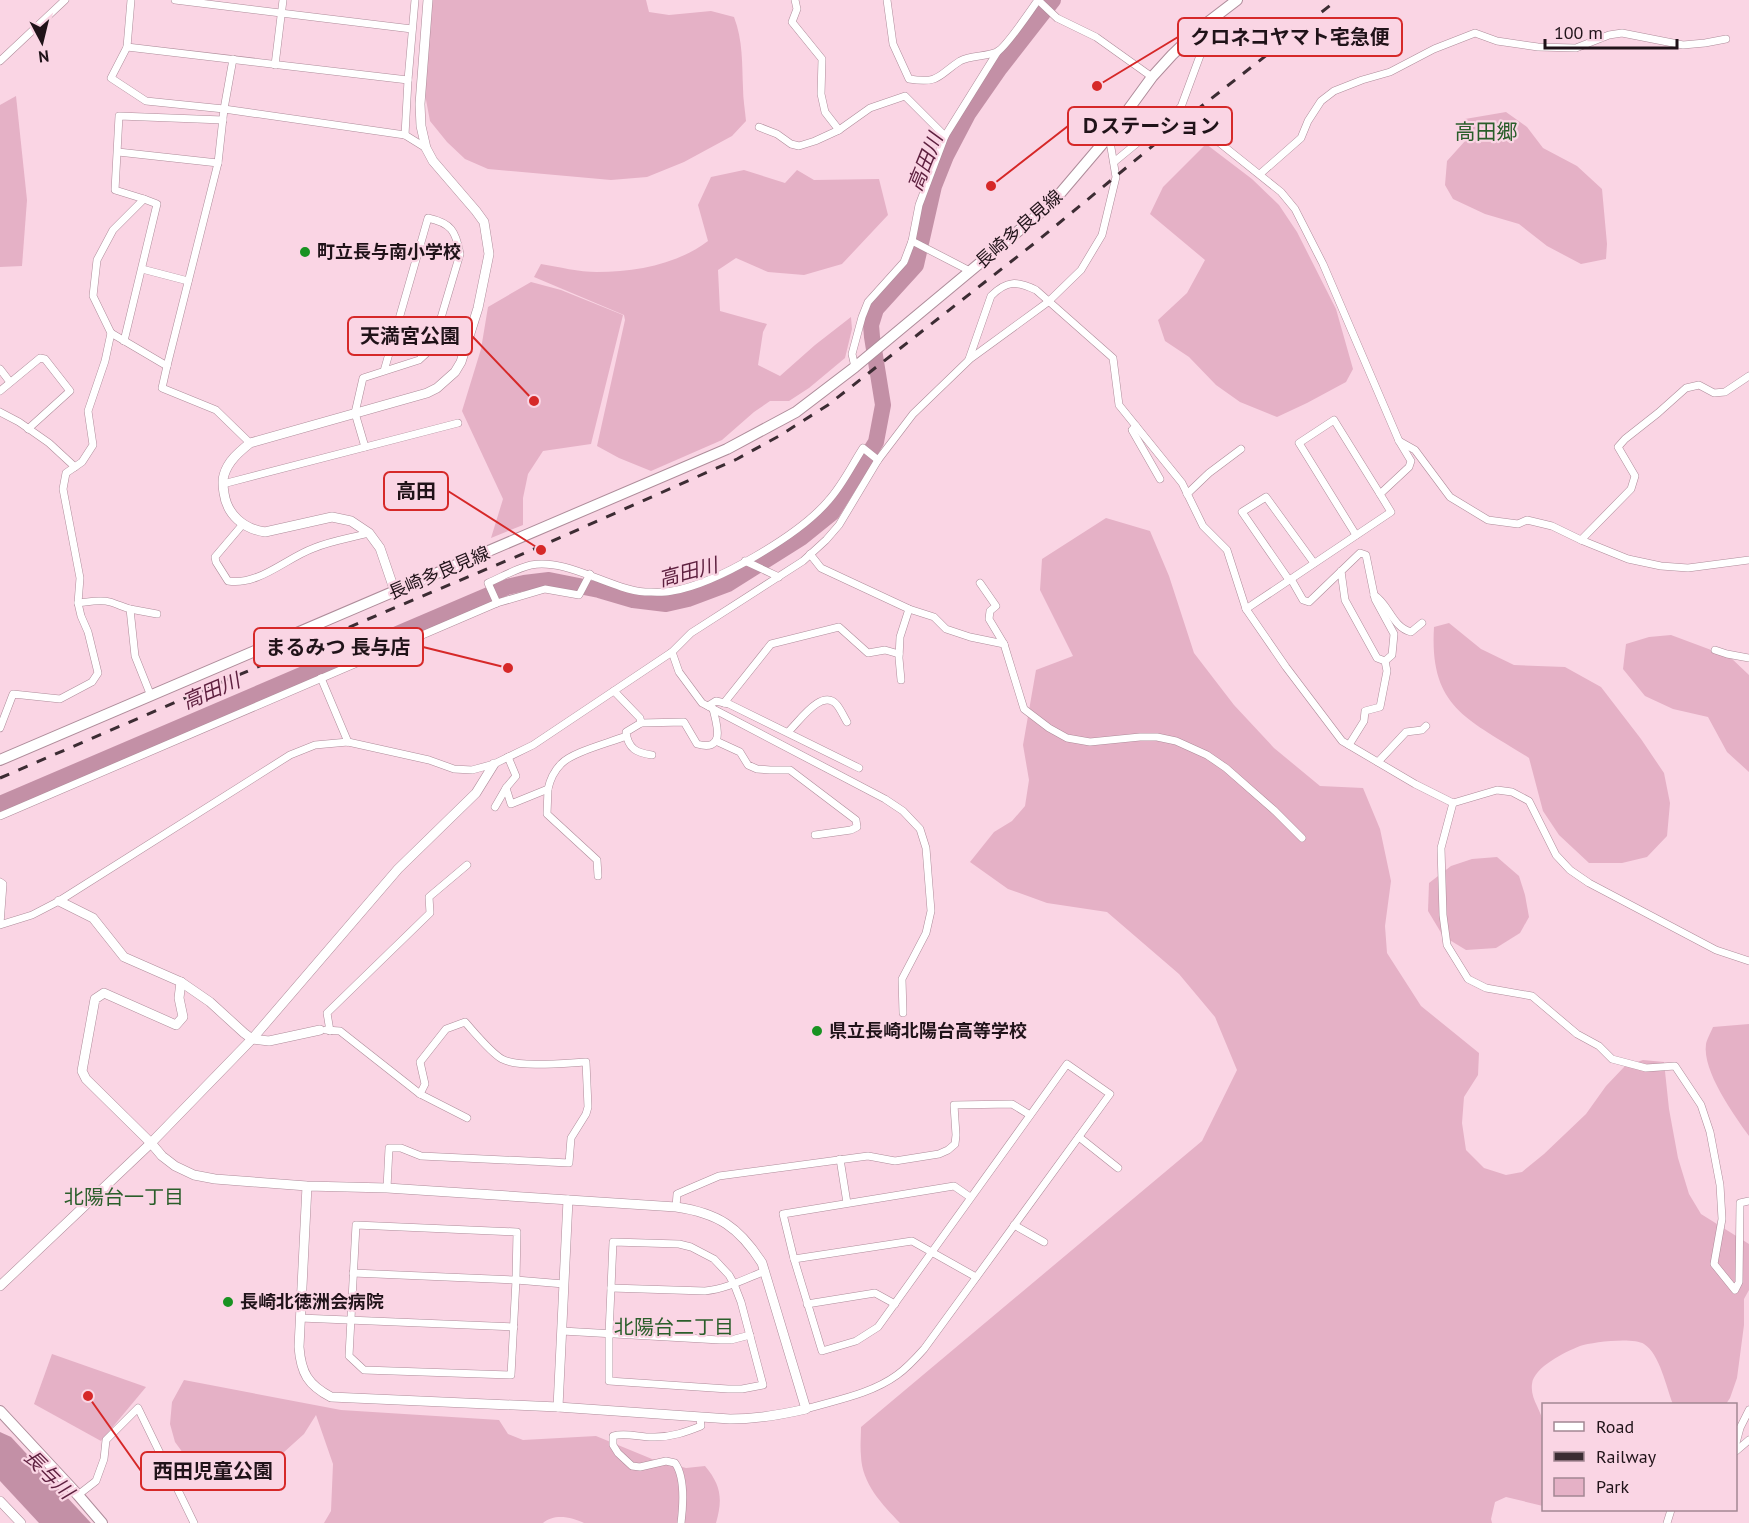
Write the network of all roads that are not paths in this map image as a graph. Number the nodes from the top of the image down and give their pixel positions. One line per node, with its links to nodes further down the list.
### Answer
1 (65, 0): 18 (street)
2 (131, 0): 15 (street)
3 (175, 0): 11 (street)
4 (283, 0): 11 (street)
5 (415, 0): 12 (street)
6 (428, 0): 30 (street)
7 (795, 0): 26 (street)
8 (887, 0): 16 (street)
9 (1238, 0): 13 (main road, 長崎多良見線)
10 (1039, 1): 16 (street); 20 (street)
11 (282, 14): 12 (street); 19 (street)
12 (412, 29): 21 (street)
13 (1199, 29): 20 (main road, 長崎多良見線); 22 (street)
14 (1726, 39): 34 (street)
15 (127, 47): 17 (street); 23 (street)
16 (998, 51): 28 (street)
17 (232, 59): 19 (street); 23 (street)
18 (0, 61)
19 (275, 65): 21 (street)
20 (1152, 77): 29 (main road, 長崎多良見線)
21 (408, 80): 27 (street)
22 (1181, 107): 32 (street); 34 (street)
23 (224, 109): 24 (street); 27 (street)
24 (223, 120): 31 (street); 33 (street)
25 (759, 127): 26 (street)
26 (839, 130): 28 (street)
27 (405, 135): 30 (street)
28 (945, 136): 36 (street)
29 (1109, 136): 32 (street); 38 (main road, 長崎多良見線)
30 (426, 148): 52 (street)
31 (118, 152): 33 (street); 35 (street)
32 (1114, 162): 40 (street)
33 (218, 163): 39 (street)
34 (1260, 174): 56 (street)
35 (144, 199): 37 (street); 41 (street)
36 (912, 241): 38 (street); 44 (street)
37 (142, 269): 39 (street); 42 (street)
38 (970, 271): 44 (main road, 長崎多良見線)
39 (188, 281): 45 (street)
40 (1048, 302): 43 (street); 43 (street); 54 (street)
41 (111, 333): 42 (street); 61 (street)
42 (124, 341): 45 (street)
43 (969, 361): 60 (street)
44 (859, 363): 79 (main road, 長崎多良見線)
45 (166, 366): 57 (street)
46 (0, 369): 49 (street)
47 (384, 371): 47 (street); 52 (street)
48 (1749, 376): 69 (street)
49 (10, 382): 50 (street); 55 (street)
50 (0, 391)
51 (0, 412): 55 (street)
52 (355, 413): 57 (street); 58 (street)
53 (458, 423): 58 (street)
54 (1136, 426): 62 (street); 64 (street)
55 (28, 429): 61 (street)
56 (1399, 441): 65 (street); 69 (street)
57 (250, 443): 63 (street)
58 (365, 447): 63 (street)
59 (1241, 449): 64 (street)
60 (876, 458): 70 (street); 72 (street)
61 (75, 467): 81 (street)
62 (1160, 479)
63 (223, 484): 66 (street)
64 (1187, 494): 85 (street)
65 (1380, 494): 68 (street); 68 (street)
66 (243, 524): 67 (street); 67 (street)
67 (369, 533): 79 (street)
68 (1356, 535): 73 (street)
69 (1581, 540): 71 (street)
70 (810, 554): 76 (street); 84 (street)
71 (1749, 560)
72 (745, 561): 75 (street); 76 (street)
73 (1314, 563): 77 (street); 77 (street)
74 (1341, 571): 77 (street); 80 (street); 93 (street)
75 (590, 574): 82 (street); 82 (street)
76 (778, 577): 90 (street)
77 (1290, 580): 85 (street)
78 (980, 583): 88 (street)
79 (395, 592): 97 (main road, 長崎多良見線)
80 (1374, 595): 87 (street); 93 (street)
81 (78, 603): 83 (street); 103 (street)
82 (497, 603): 94 (street)
83 (130, 609): 86 (street); 97 (street)
84 (909, 609): 88 (street); 91 (street)
85 (1246, 609): 108 (street)
86 (157, 614)
87 (1422, 623)
88 (1004, 644): 121 (street)
89 (1715, 650): 92 (street)
90 (672, 652): 96 (street); 99 (street)
91 (899, 654): 95 (street); 98 (street)
92 (1749, 658)
93 (1385, 661): 108 (street)
94 (321, 678): 107 (street); 119 (street)
95 (901, 680)
96 (614, 691): 101 (street); 110 (street)
97 (151, 696): 111 (main road, 長崎多良見線)
98 (724, 703): 99 (street); 104 (street)
99 (710, 708): 106 (street); 129 (street)
100 (847, 722): 104 (street)
101 (641, 723): 105 (street); 106 (street)
102 (1426, 726): 112 (street)
103 (0, 728)
104 (788, 732): 114 (street)
105 (626, 736): 109 (street); 116 (street)
106 (716, 741): 120 (street)
107 (348, 742): 113 (street); 125 (street)
108 (1348, 745): 112 (street)
109 (652, 755)
110 (508, 757): 113 (street); 115 (street)
111 (0, 760)
112 (1378, 762): 117 (street)
113 (494, 764): 131 (street)
114 (859, 768)
115 (506, 788): 116 (street); 118 (street)
116 (548, 789): 123 (street)
117 (1453, 803): 127 (street); 143 (street)
118 (495, 807)
119 (0, 816)
120 (814, 835)
121 (1302, 838)
122 (467, 865): 130 (street)
123 (598, 876)
124 (0, 882): 126 (street)
125 (59, 901): 126 (street); 128 (street)
126 (0, 925)
127 (1749, 961)
128 (181, 982): 131 (street); 136 (street)
129 (903, 1013)
130 (325, 1030): 131 (street); 132 (street)
131 (252, 1039): 136 (street)
132 (420, 1094): 134 (street); 140 (street)
133 (1030, 1116): 135 (street); 137 (street); 141 (street)
134 (467, 1118)
135 (1078, 1137): 138 (street); 146 (street)
136 (151, 1143): 139 (street); 156 (street)
137 (840, 1159): 144 (street); 145 (street)
138 (1118, 1168)
139 (307, 1186): 140 (street); 160 (street)
140 (387, 1188): 142 (street)
141 (970, 1197): 144 (street); 148 (street)
142 (568, 1200): 145 (street); 154 (street)
143 (1749, 1201)
144 (847, 1203): 149 (street)
145 (676, 1207): 150 (street)
146 (1014, 1225): 147 (street); 152 (street)
147 (1044, 1242)
148 (932, 1252): 149 (street); 152 (street); 159 (street)
149 (794, 1259): 158 (street)
150 (765, 1271): 155 (street); 167 (street)
151 (353, 1272): 153 (street); 153 (street); 161 (street)
152 (976, 1277): 167 (street)
153 (516, 1280): 154 (street); 162 (street)
154 (564, 1284): 163 (street)
155 (734, 1284): 157 (street); 157 (street); 165 (street)
156 (0, 1286)
157 (611, 1288): 164 (street)
158 (807, 1304): 159 (street); 159 (street)
159 (895, 1304)
160 (300, 1318): 161 (street); 166 (street)
161 (350, 1320): 162 (street); 162 (street)
162 (514, 1327)
163 (562, 1331): 164 (street); 166 (street)
164 (609, 1334): 165 (street); 165 (street)
165 (750, 1335)
166 (558, 1407): 170 (street)
167 (806, 1409): 170 (street)
168 (1749, 1410): 171 (street)
169 (0, 1411): 174 (main road)
170 (700, 1418): 179 (street)
171 (1737, 1439)
172 (1749, 1440): 173 (street)
173 (1737, 1450)
174 (78, 1495): 177 (main road); 178 (street)
175 (0, 1501): 176 (street)
176 (21, 1523)
177 (102, 1523)
178 (194, 1523)
179 (681, 1523)

